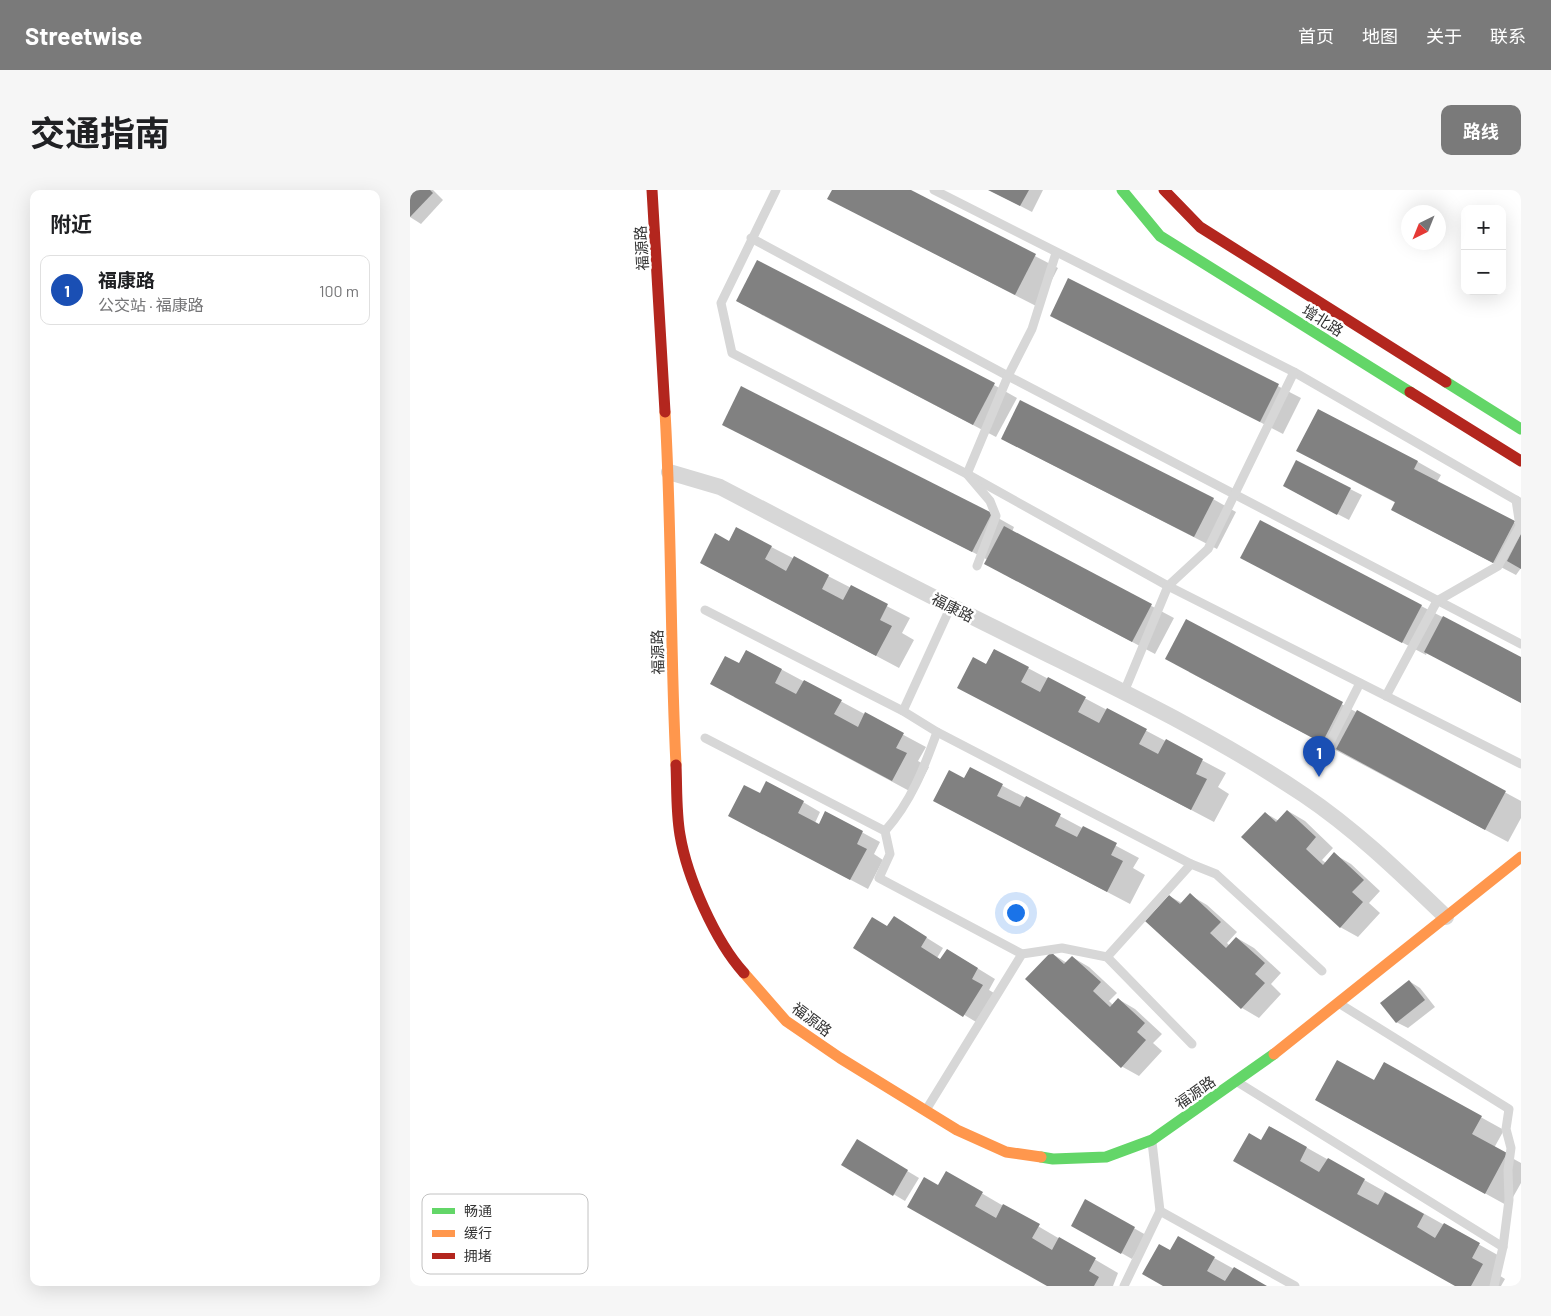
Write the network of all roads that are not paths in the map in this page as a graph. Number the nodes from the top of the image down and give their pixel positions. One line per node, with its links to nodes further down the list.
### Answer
1 (652, 190): 12 (street, 福源路)
2 (776, 190): 6 (lane)
3 (934, 190): 7 (lane)
4 (1122, 190): 11 (street, 增北路)
5 (1164, 190): 10 (street, 增北路)
6 (751, 238): 9 (lane); 13 (lane)
7 (1056, 253): 8 (lane); 9 (lane)
8 (1294, 372): 14 (lane); 15 (lane)
9 (1008, 376): 13 (lane); 14 (lane)
10 (1521, 429)
11 (1521, 461)
12 (669, 472): 19 (street, 福康路); 40 (street, 福源路)
13 (967, 474): 16 (lane); 17 (lane)
14 (1234, 496): 17 (lane); 18 (lane)
15 (1519, 501): 18 (lane)
16 (977, 566)
17 (1168, 586): 22 (lane); 23 (lane)
18 (1437, 600): 21 (lane); 24 (lane)
19 (951, 606): 23 (street, 福康路); 25 (lane)
20 (705, 610): 25 (lane)
21 (1521, 644)
22 (1360, 683): 24 (lane); 28 (lane)
23 (1124, 692): 33 (street, 福康路)
24 (1386, 696): 29 (lane)
25 (903, 710): 26 (lane)
26 (937, 732): 30 (lane); 32 (lane)
27 (705, 738): 30 (lane)
28 (1328, 746)
29 (1521, 764)
30 (885, 831): 34 (lane)
31 (1521, 857): 33 (street, 福源路)
32 (1191, 864): 35 (lane); 36 (lane)
33 (1446, 917): 37 (street, 福源路)
34 (1022, 954): 35 (lane); 40 (lane)
35 (1107, 956): 38 (lane)
36 (1322, 971)
37 (1338, 1003): 39 (street, 福源路); 43 (lane)
38 (1192, 1044)
39 (1236, 1082): 41 (street, 福源路); 43 (lane)
40 (925, 1111): 41 (street, 福源路)
41 (1152, 1140): 42 (lane)
42 (1160, 1211): 44 (lane); 45 (lane)
43 (1503, 1247): 46 (lane)
44 (1124, 1286)
45 (1295, 1286)
46 (1494, 1286)

